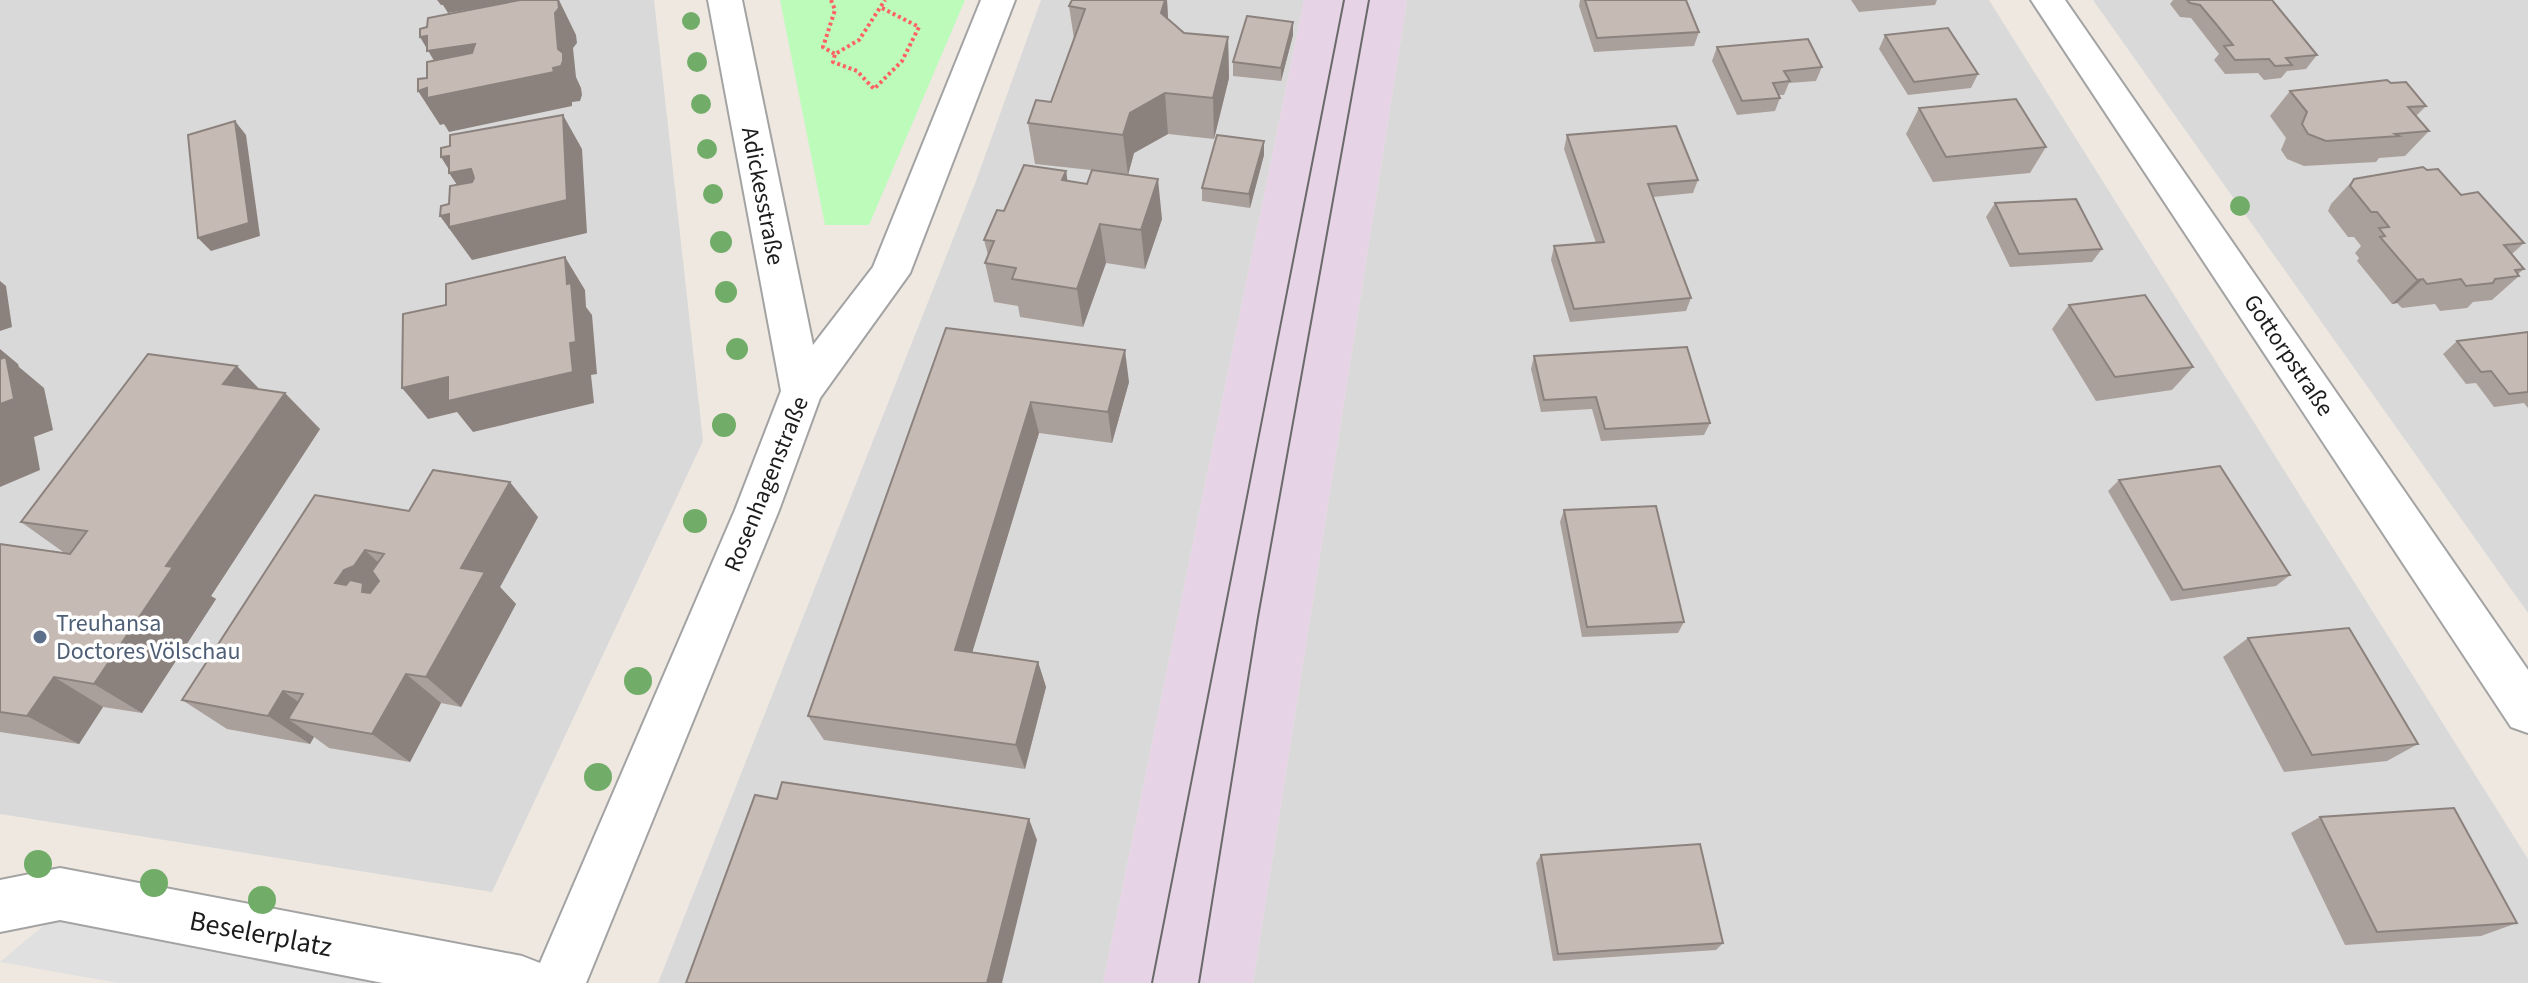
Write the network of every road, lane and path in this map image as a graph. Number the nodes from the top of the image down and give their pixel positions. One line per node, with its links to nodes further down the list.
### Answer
1 (725, 0): 8 (street, Adickesstraße)
2 (831, 0): 7 (path)
3 (885, 0): 6 (path)
4 (998, 0): 8 (street, Rosenhagenstraße)
5 (2048, 0): 9 (street, Gottorpstraße)
6 (882, 8): 7 (path); 7 (path)
7 (835, 54)
8 (802, 391): 12 (street, Rosenhagenstraße)
9 (2528, 711)
10 (0, 906): 11 (street, Beselerplatz)
11 (522, 983)
12 (559, 983)

